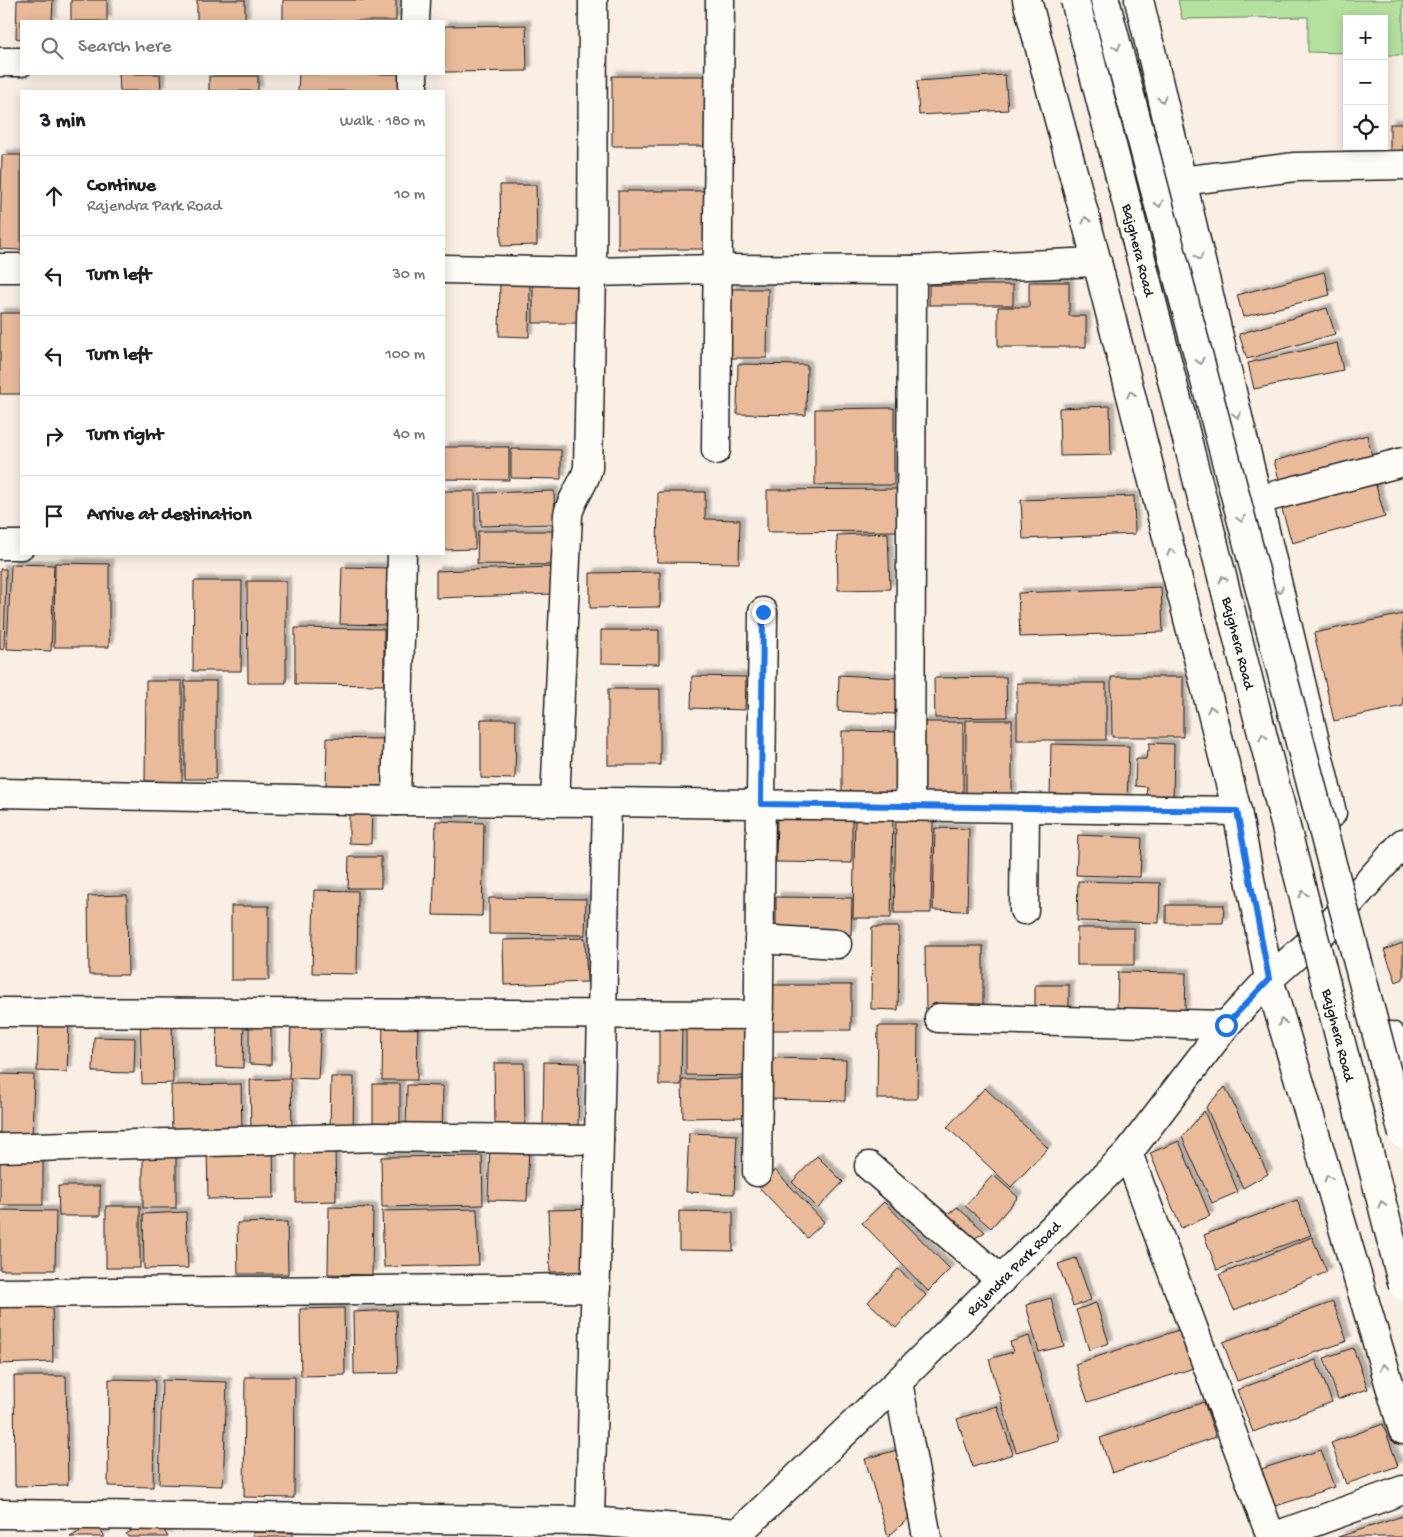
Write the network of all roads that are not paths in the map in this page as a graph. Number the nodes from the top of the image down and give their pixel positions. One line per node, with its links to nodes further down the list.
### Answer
1 (416, 0): 8 (street)
2 (593, 0): 21 (street)
3 (720, 0): 19 (street)
4 (1027, 0): 15 (street, one-way to 4)
5 (1076, 0): 56 (street, Bajghera Road, one-way to 5, bridge)
6 (1105, 0): 49 (street, Bajghera Road, one-way to 49, bridge)
7 (1139, 0): 14 (street, one-way to 14)
8 (415, 20)
9 (0, 62): 10 (street)
10 (20, 62)
11 (414, 75): 12 (street)
12 (413, 90)
13 (1403, 165): 14 (street)
14 (1181, 181): 24 (street, one-way to 24)
15 (1097, 262): 20 (street); 36 (street, one-way to 15)
16 (0, 268): 17 (street)
17 (20, 268)
18 (445, 269): 21 (street)
19 (718, 269): 20 (street); 21 (street); 22 (street)
20 (912, 270): 34 (street)
21 (592, 272): 31 (street)
22 (716, 450)
23 (1403, 462): 24 (street)
24 (1257, 500): 38 (street, one-way to 38)
25 (0, 545): 26 (street)
26 (20, 545)
27 (402, 555): 30 (street)
28 (763, 612): 33 (street)
29 (0, 793): 30 (street)
30 (396, 801): 31 (street)
31 (555, 802): 32 (street)
32 (607, 802): 33 (street); 44 (street)
33 (761, 804): 34 (street); 40 (street)
34 (910, 806): 35 (street)
35 (1025, 808): 36 (street); 39 (street)
36 (1237, 811): 42 (street)
37 (1403, 843): 38 (street, Rajendra Park Road)
38 (1353, 899): 42 (street, Rajendra Park Road); 48 (street)
39 (1024, 910)
40 (759, 939): 41 (street); 45 (street)
41 (836, 944)
42 (1269, 979): 47 (street, Rajendra Park Road); 60 (street, one-way to 42)
43 (0, 1012): 44 (street)
44 (602, 1015): 45 (street); 50 (street)
45 (759, 1015): 54 (street)
46 (939, 1018): 47 (street)
47 (1226, 1025): 52 (street, Rajendra Park Road)
48 (1403, 1079)
49 (1403, 1134)
50 (599, 1140): 51 (street); 57 (street)
51 (0, 1148)
52 (1128, 1153): 55 (street, Rajendra Park Road); 67 (street)
53 (869, 1166): 55 (street)
54 (757, 1172)
55 (1001, 1280): 59 (street, Rajendra Park Road)
56 (1403, 1286)
57 (596, 1288): 58 (street); 63 (street)
58 (0, 1293)
59 (898, 1382): 65 (street, Rajendra Park Road); 66 (street)
60 (1403, 1430)
61 (1403, 1490): 67 (street)
62 (5, 1517): 64 (street)
63 (590, 1521): 64 (street); 65 (street)
64 (418, 1528)
65 (737, 1535)
66 (927, 1537)
67 (1272, 1537)

